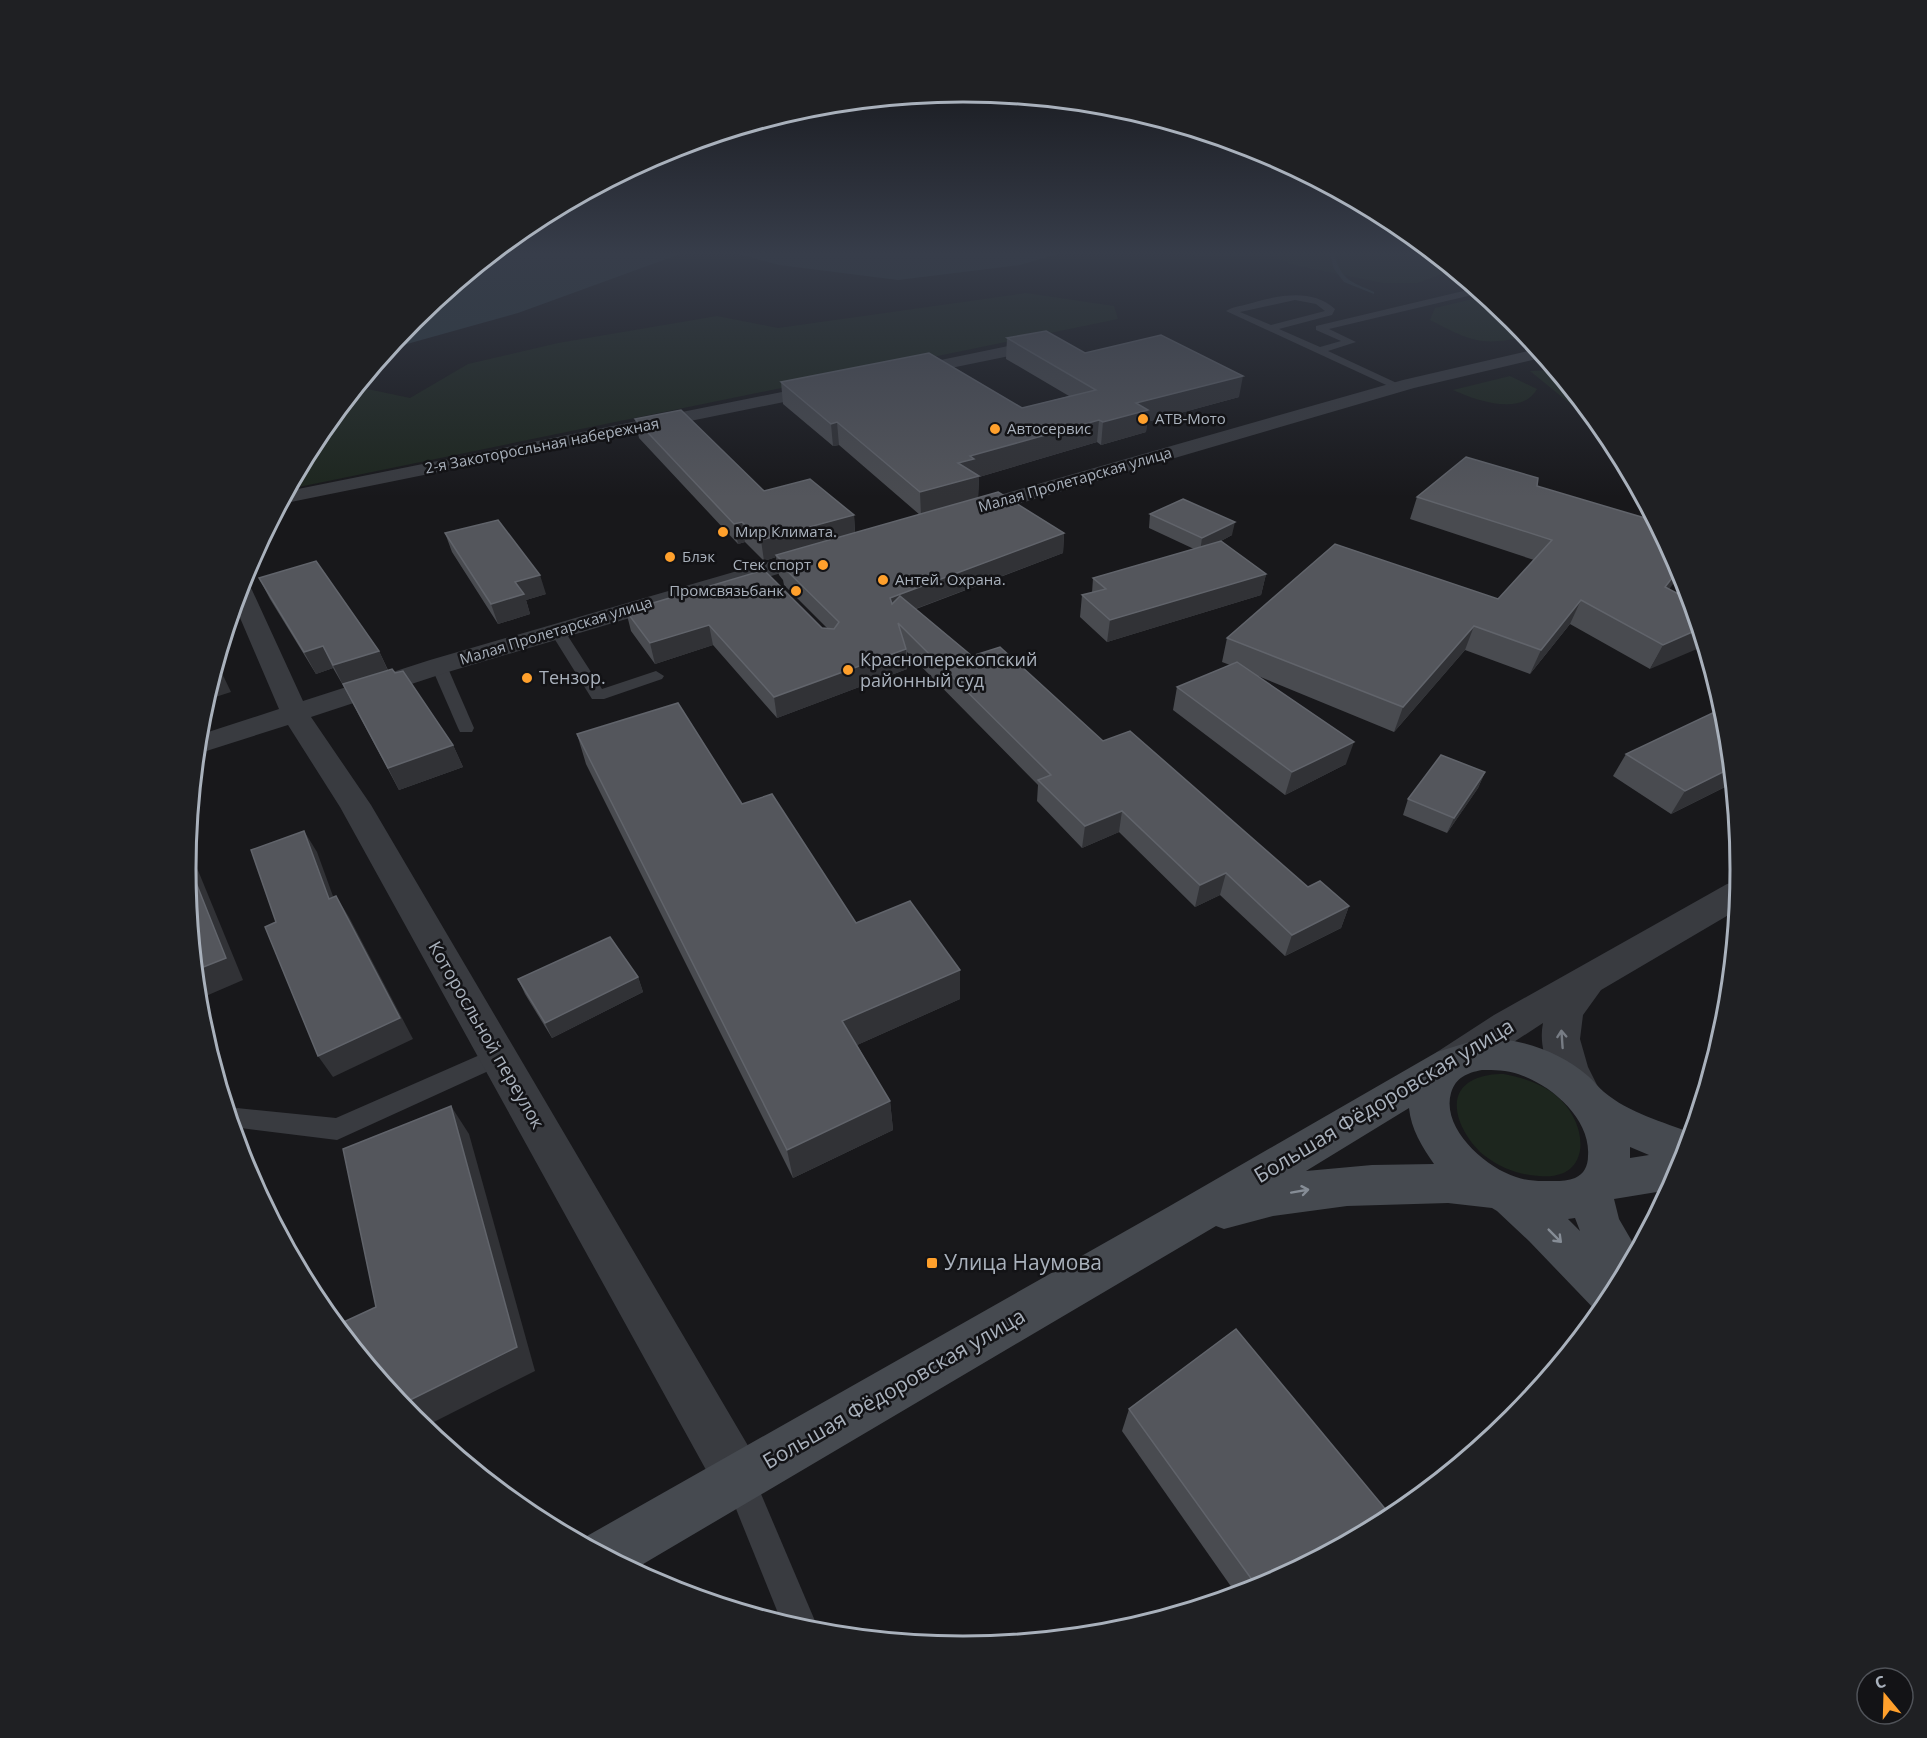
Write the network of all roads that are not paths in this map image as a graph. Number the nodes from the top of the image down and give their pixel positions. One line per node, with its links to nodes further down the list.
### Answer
1 (1287, 335): 4 (lane)
2 (1336, 335): 4 (lane)
3 (1047, 343): 6 (street)
4 (1319, 350): 8 (lane)
5 (1533, 356): 8 (street, Малая Пролетарская улица)
6 (883, 376)
7 (847, 384): 9 (street, 2-я Закоторосльная набережная)
8 (1397, 387): 10 (street, Малая Пролетарская улица)
9 (293, 496)
10 (941, 519)
11 (839, 549): 12 (street, Малая Пролетарская улица)
12 (759, 572): 13 (lane); 15 (street, Малая Пролетарская улица)
13 (775, 588)
14 (245, 601): 18 (street, Которосльной переулок)
15 (557, 630): 16 (street, Малая Пролетарская улица); 17 (lane)
16 (439, 666): 18 (street, Малая Пролетарская улица); 19 (lane)
17 (656, 676)
18 (295, 714): 20 (street, Малая Пролетарская улица); 23 (street, Которосльной переулок)
19 (466, 728)
20 (207, 742)
21 (1729, 899): 22 (street, Большая Фёдоровская улица)
22 (1587, 982): 24 (street, Большая Фёдоровская улица); 25 (street, Большая Фёдоровская улица, one-way to 22)
23 (498, 1056): 26 (lane); 34 (street, Которосльной переулок)
24 (1451, 1063): 25 (main road); 30 (main road); 31 (main road, Большая Фёдоровская улица)
25 (1585, 1099): 27 (main road); 29 (main road)
26 (237, 1117)
27 (1678, 1147)
28 (1668, 1171): 29 (main road)
29 (1597, 1188): 30 (main road); 32 (main road)
30 (1505, 1194): 31 (main road, Большая Фёдоровская улица, one-way to 30); 33 (main road, one-way to 33)
31 (1182, 1222): 34 (main road, Большая Фёдоровская улица)
32 (1621, 1264)
33 (1605, 1289)
34 (739, 1479): 35 (main road, Большая Фёдоровская улица); 36 (lane)
35 (613, 1551)
36 (796, 1617)

